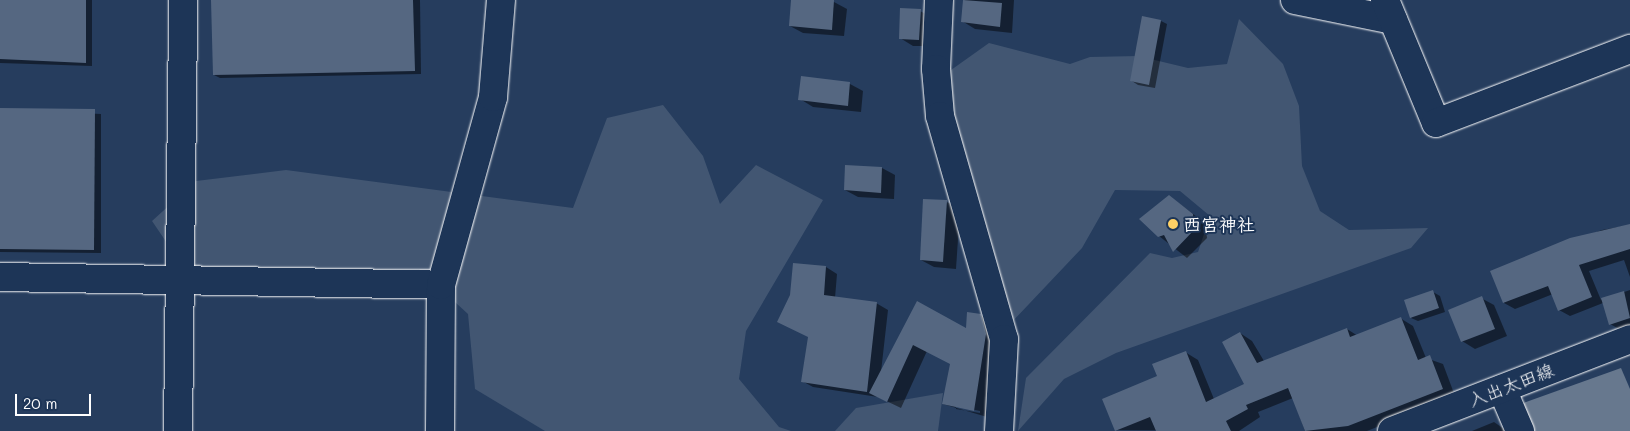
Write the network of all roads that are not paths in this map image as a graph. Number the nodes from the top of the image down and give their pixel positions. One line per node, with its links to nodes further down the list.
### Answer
1 (183, 0): 8 (street)
2 (501, 0): 9 (street)
3 (939, 0): 14 (street)
4 (1295, 0): 5 (street)
5 (1389, 10): 6 (street)
6 (1630, 49)
7 (0, 277): 8 (street)
8 (180, 281): 9 (street); 12 (street)
9 (440, 285): 13 (street)
10 (1630, 339): 11 (street, 入出太田線)
11 (1502, 389): 15 (street, 入出太田線); 16 (street)
12 (178, 431)
13 (440, 431)
14 (999, 431)
15 (1392, 431)
16 (1520, 431)

